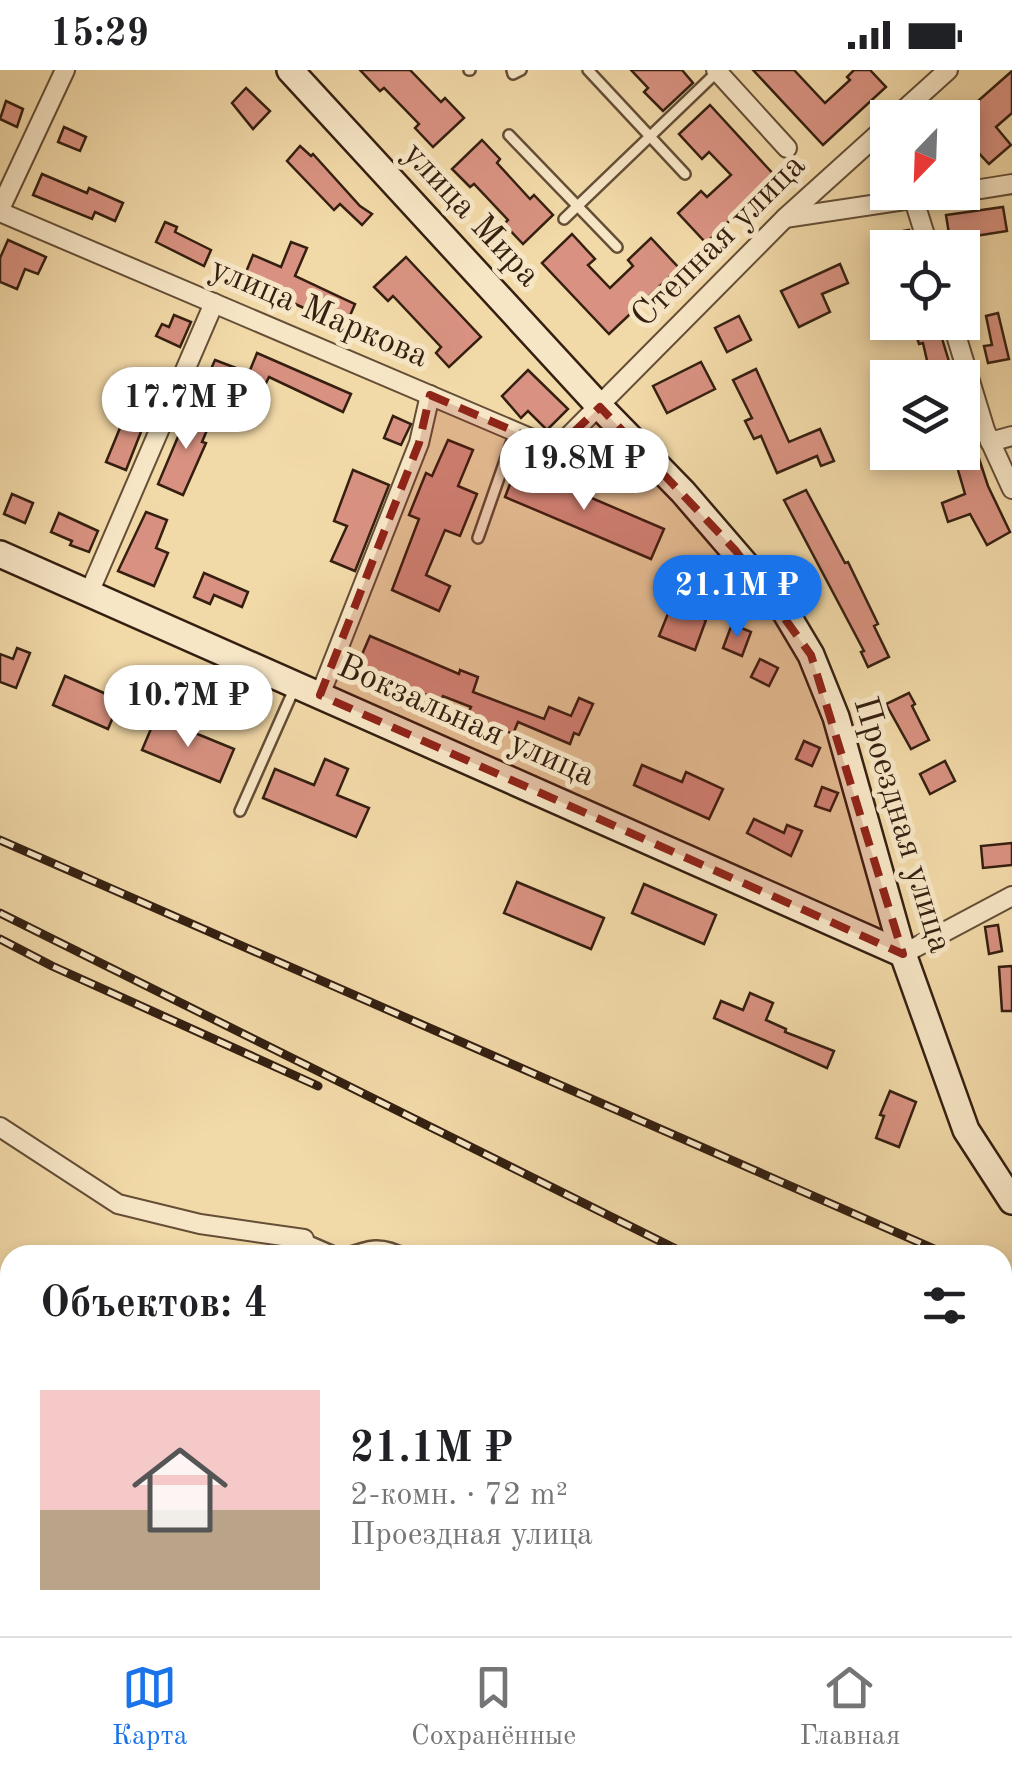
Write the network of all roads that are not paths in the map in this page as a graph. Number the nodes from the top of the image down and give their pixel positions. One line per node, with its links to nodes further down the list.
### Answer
1 (65, 70): 18 (street)
2 (290, 70): 25 (main road, улица Мира)
3 (512, 70): 4 (lane)
4 (521, 70)
5 (588, 70): 10 (lane)
6 (948, 70): 8 (street)
7 (716, 71): 10 (lane); 12 (street)
8 (916, 100)
9 (510, 135): 16 (lane)
10 (650, 136): 13 (lane); 16 (lane)
11 (870, 141): 19 (street, Степная улица)
12 (787, 148)
13 (685, 174)
14 (1012, 184): 15 (street)
15 (980, 189)
16 (578, 206): 20 (lane); 21 (lane)
17 (870, 206): 19 (street)
18 (0, 211): 22 (street, улица Маркова)
19 (785, 218): 25 (street, Степная улица)
20 (564, 219)
21 (617, 247)
22 (214, 303): 24 (street, улица Маркова); 32 (street)
23 (958, 340): 28 (street)
24 (430, 395): 26 (street, улица Маркова); 33 (street)
25 (600, 407): 26 (street, улица Маркова); 36 (main road, Проездная улица)
26 (515, 432): 30 (lane)
27 (1012, 436): 28 (street)
28 (990, 442): 29 (street)
29 (1012, 490)
30 (478, 538)
31 (0, 554): 32 (main road, Вокзальная улица)
32 (89, 593): 33 (main road, Вокзальная улица)
33 (308, 690): 34 (lane); 36 (main road, Вокзальная улица)
34 (240, 810)
35 (1012, 896): 36 (street)
36 (903, 954): 38 (main road, Проездная улица)
37 (0, 1127): 39 (street)
38 (1012, 1201)
39 (304, 1239): 40 (lane)
40 (318, 1245)

